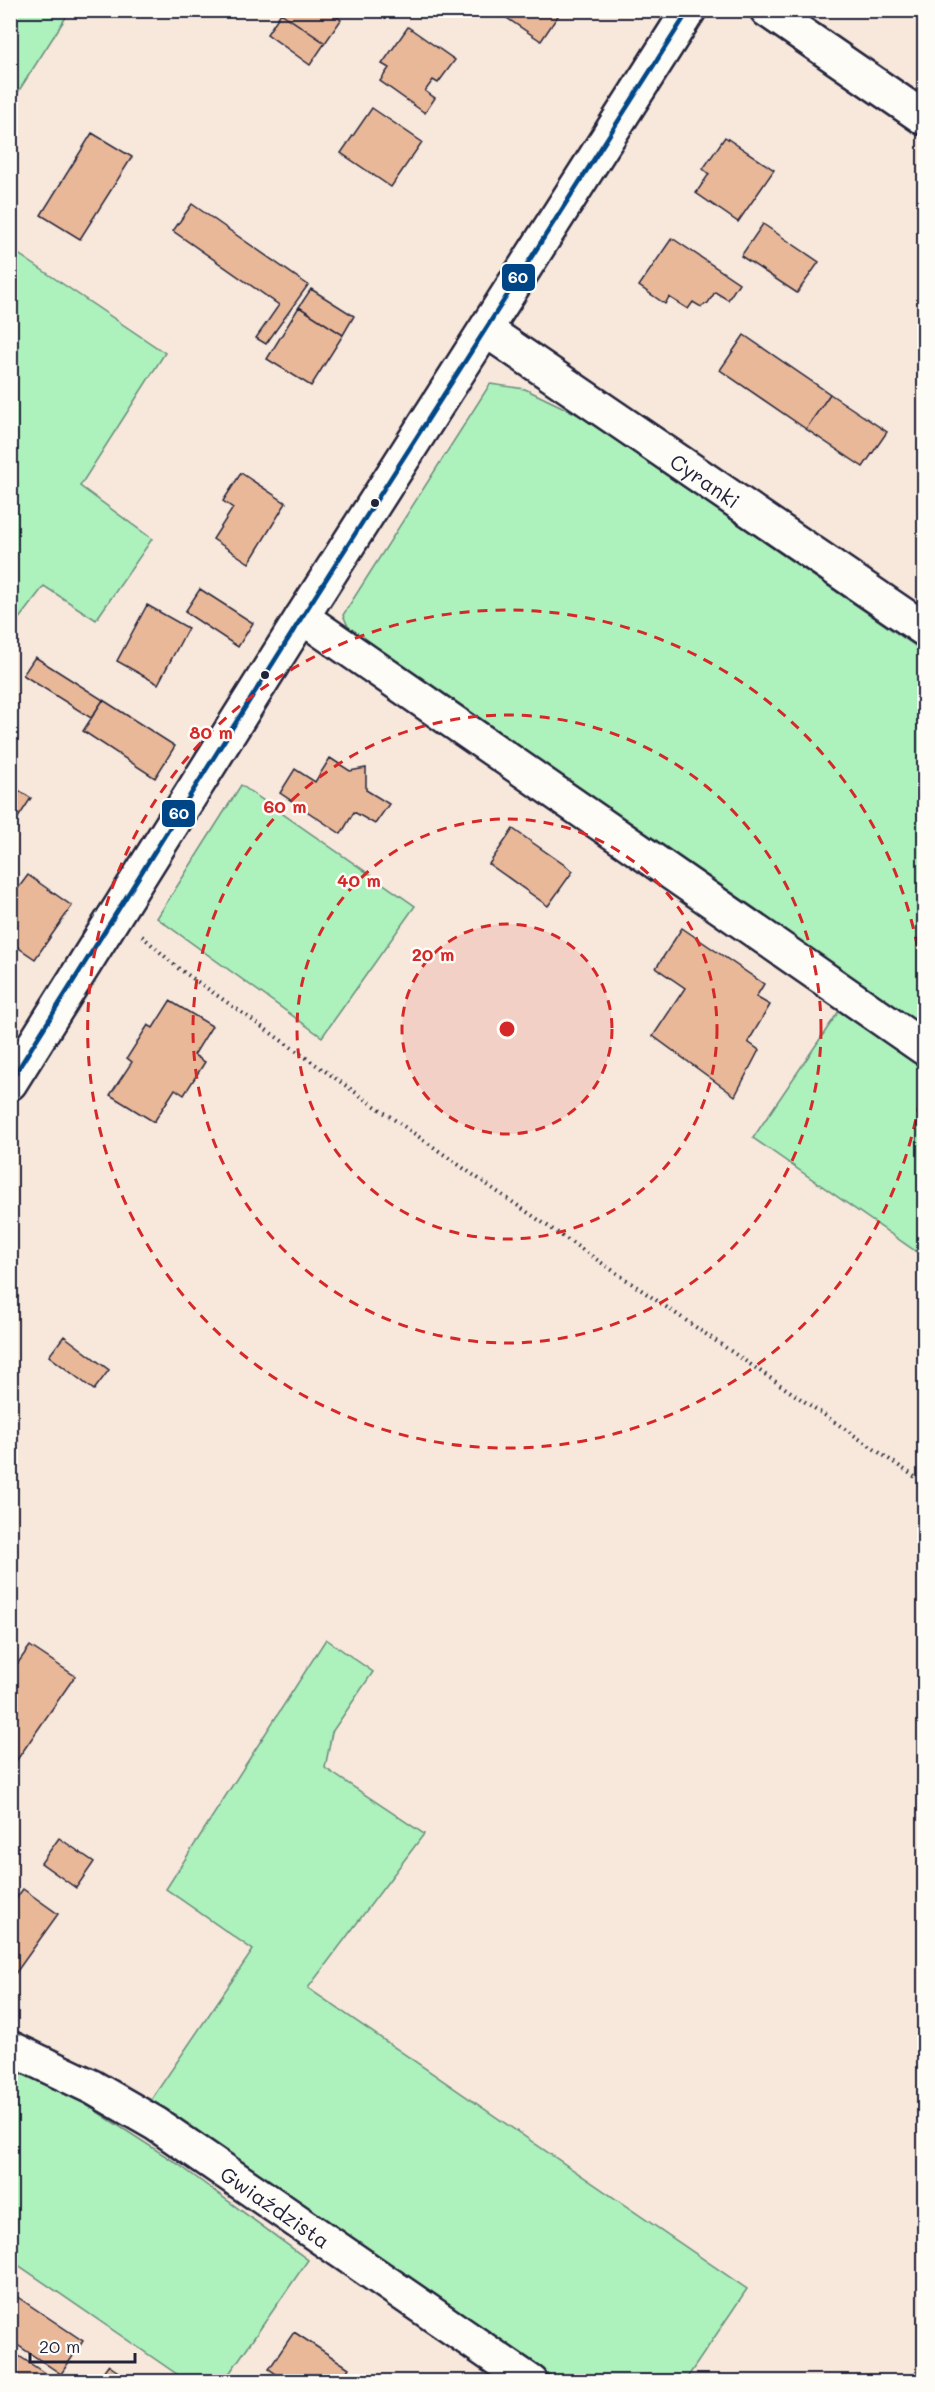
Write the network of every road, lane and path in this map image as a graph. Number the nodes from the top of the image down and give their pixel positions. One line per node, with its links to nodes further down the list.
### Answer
1 (689, 10): 4 (street)
2 (767, 10): 3 (street)
3 (924, 118)
4 (486, 330): 5 (street); 6 (street, Cyranki)
5 (302, 617): 7 (street); 8 (street)
6 (924, 629)
7 (116, 914): 9 (street); 10 (path)
8 (924, 1048)
9 (10, 1083)
10 (924, 1483)
11 (10, 2048): 12 (street, Gwiaździsta)
12 (531, 2382)

